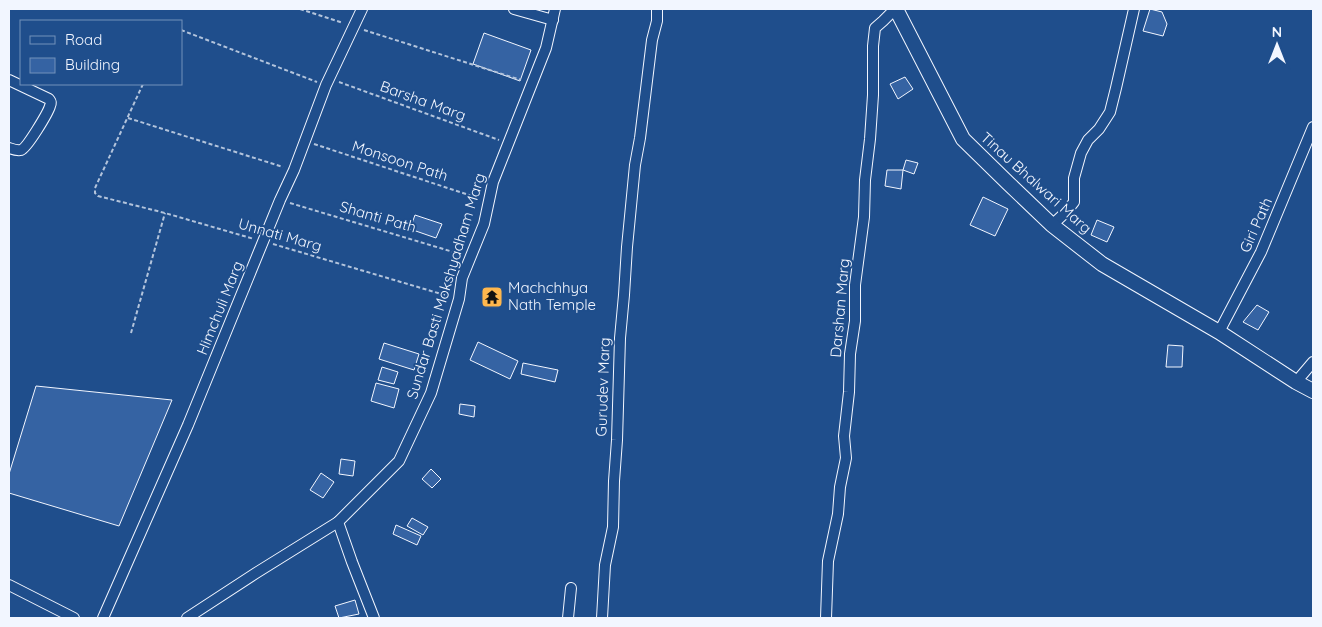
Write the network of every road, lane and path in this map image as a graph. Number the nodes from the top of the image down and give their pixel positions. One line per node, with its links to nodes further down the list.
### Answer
1 (300, 9): 9 (path)
2 (362, 9): 9 (street, Himchuli Marg)
3 (514, 9): 8 (street)
4 (555, 9): 8 (street, Sundar Basti Mokshyadham Marg)
5 (657, 9): 41 (street, Gurudev Marg)
6 (896, 9): 24 (street, Tinau Bhalwari Marg); 42 (street, Darshan Marg)
7 (1134, 9): 24 (street)
8 (553, 20): 12 (street, Sundar Basti Mokshyadham Marg)
9 (353, 27): 11 (street, Himchuli Marg); 12 (path)
10 (182, 30): 11 (path, Barsha Marg)
11 (328, 82): 17 (street, Himchuli Marg); 18 (path, Barsha Marg)
12 (533, 83): 18 (street, Sundar Basti Mokshyadham Marg)
13 (20, 85): 19 (street)
14 (143, 85): 15 (path)
15 (128, 118): 20 (path); 23 (path, Unnati Marg)
16 (1313, 127): 28 (street, Giri Path)
17 (305, 141): 20 (street, Himchuli Marg); 22 (path, Monsoon Path)
18 (509, 144): 22 (street, Sundar Basti Mokshyadham Marg)
19 (9, 148)
20 (294, 170): 21 (street, Himchuli Marg)
21 (280, 200): 25 (street, Himchuli Marg); 26 (path, Shanti Path)
22 (489, 202): 26 (street, Sundar Basti Mokshyadham Marg)
23 (165, 213): 25 (path, Unnati Marg); 29 (path)
24 (1052, 225): 28 (street, Tinau Bhalwari Marg)
25 (263, 242): 27 (path, Unnati Marg); 37 (street, Himchuli Marg)
26 (470, 257): 27 (street, Sundar Basti Mokshyadham Marg)
27 (458, 299): 33 (street, Sundar Basti Mokshyadham Marg)
28 (1220, 332): 31 (street, Tinau Bhalwari Marg)
29 (131, 333)
30 (1313, 362): 31 (street)
31 (1296, 382): 32 (street, Tinau Bhalwari Marg)
32 (1313, 391)
33 (338, 522): 38 (street, Sundar Basti Mokshyadham Marg); 39 (street)
34 (9, 585): 36 (street)
35 (571, 588): 40 (street)
36 (74, 618)
37 (103, 618)
38 (187, 618)
39 (374, 618)
40 (568, 618)
41 (602, 618)
42 (826, 618)

